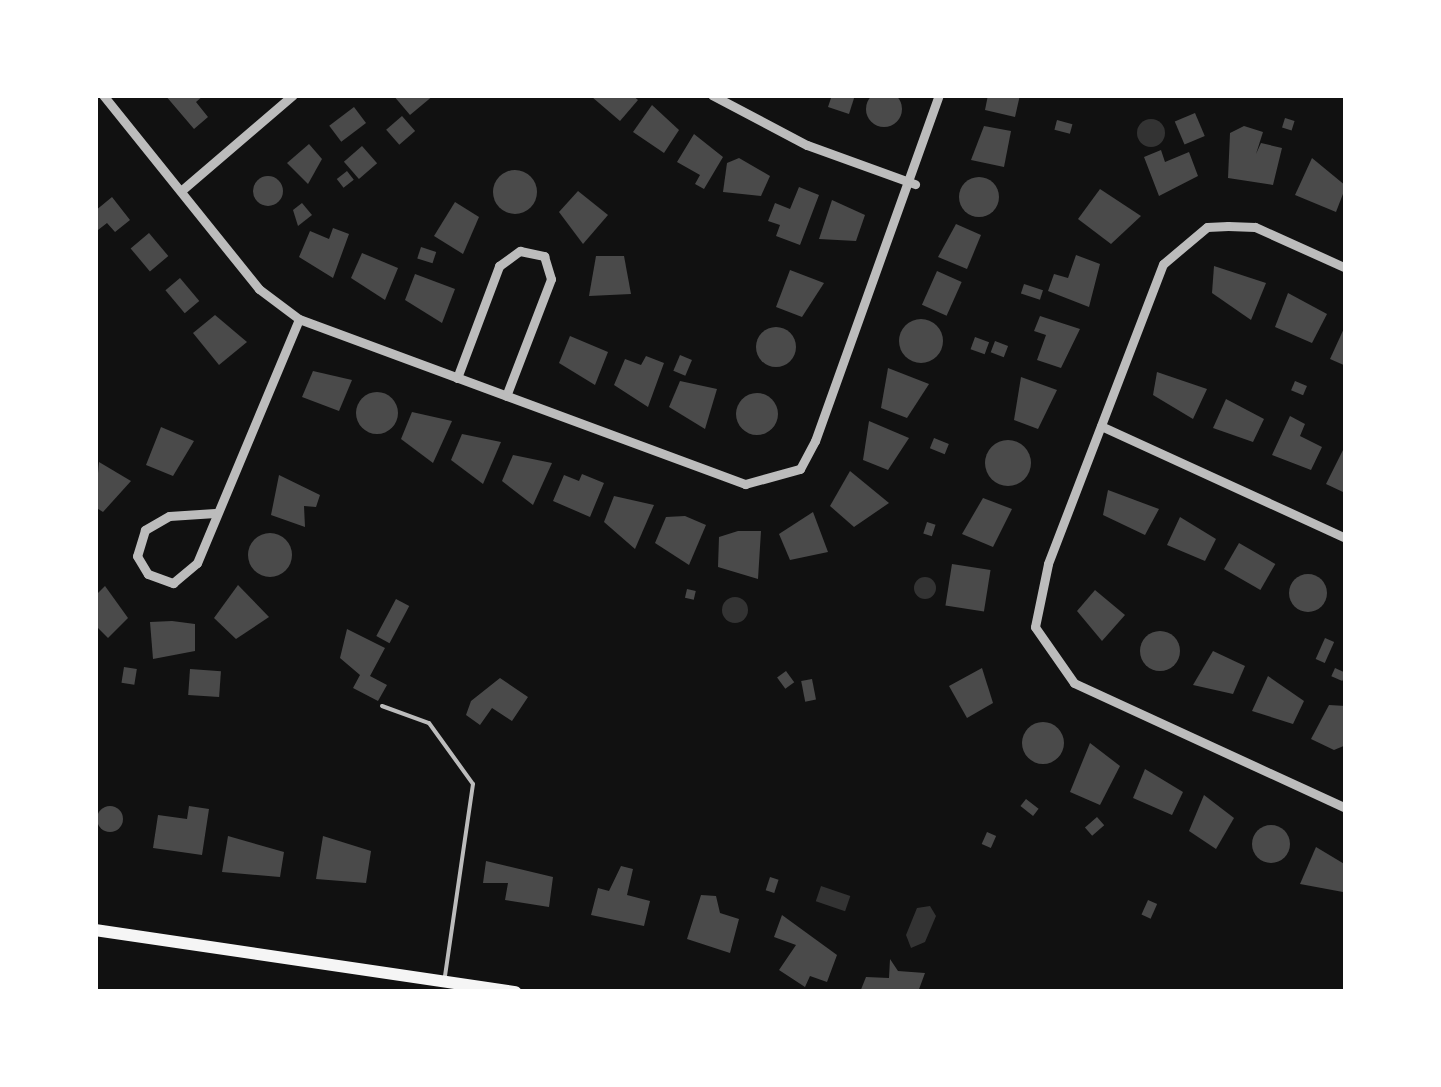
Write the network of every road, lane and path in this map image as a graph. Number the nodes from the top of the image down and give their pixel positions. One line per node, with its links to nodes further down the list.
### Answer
1 (104, 95): 6 (street)
2 (293, 95): 6 (street)
3 (712, 95): 5 (street)
4 (940, 95): 5 (street)
5 (915, 184): 10 (street)
6 (182, 190): 8 (street)
7 (1346, 268): 11 (street)
8 (298, 319): 9 (street); 12 (street)
9 (456, 378): 10 (street); 10 (street)
10 (506, 396)
11 (1100, 426): 13 (street); 15 (street)
12 (215, 513): 12 (street)
13 (1346, 538)
14 (382, 706): 17 (lane)
15 (1346, 808)
16 (95, 930): 17 (main road)
17 (444, 981): 18 (main road)
18 (515, 992)

